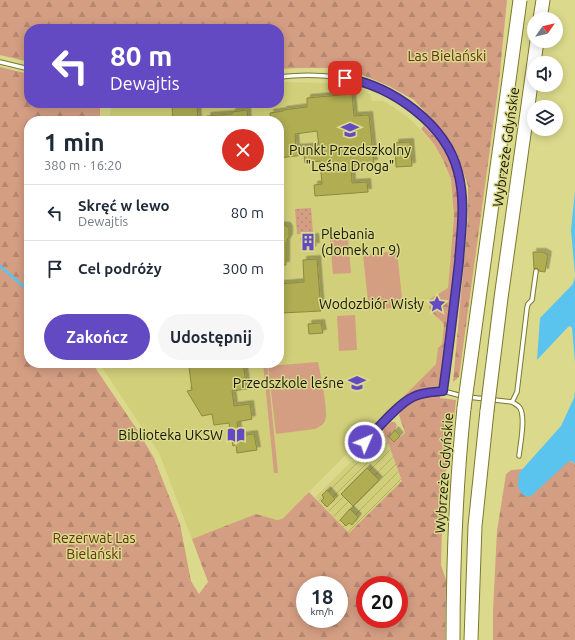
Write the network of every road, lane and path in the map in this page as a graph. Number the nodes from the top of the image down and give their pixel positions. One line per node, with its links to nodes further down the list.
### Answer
1 (520, 0): 13 (highway, Wybrzeże Gdyńskie, bridge)
2 (542, 0): 3 (highway)
3 (541, 12)
4 (536, 48): 14 (highway, Wybrzeże Gdyńskie, bridge)
5 (0, 62): 6 (lane)
6 (24, 68)
7 (284, 76): 9 (lane)
8 (536, 271): 10 (lane)
9 (443, 391): 10 (lane); 11 (lane)
10 (512, 402): 12 (lane)
11 (355, 452)
12 (519, 456)
13 (453, 640)
14 (471, 640)

